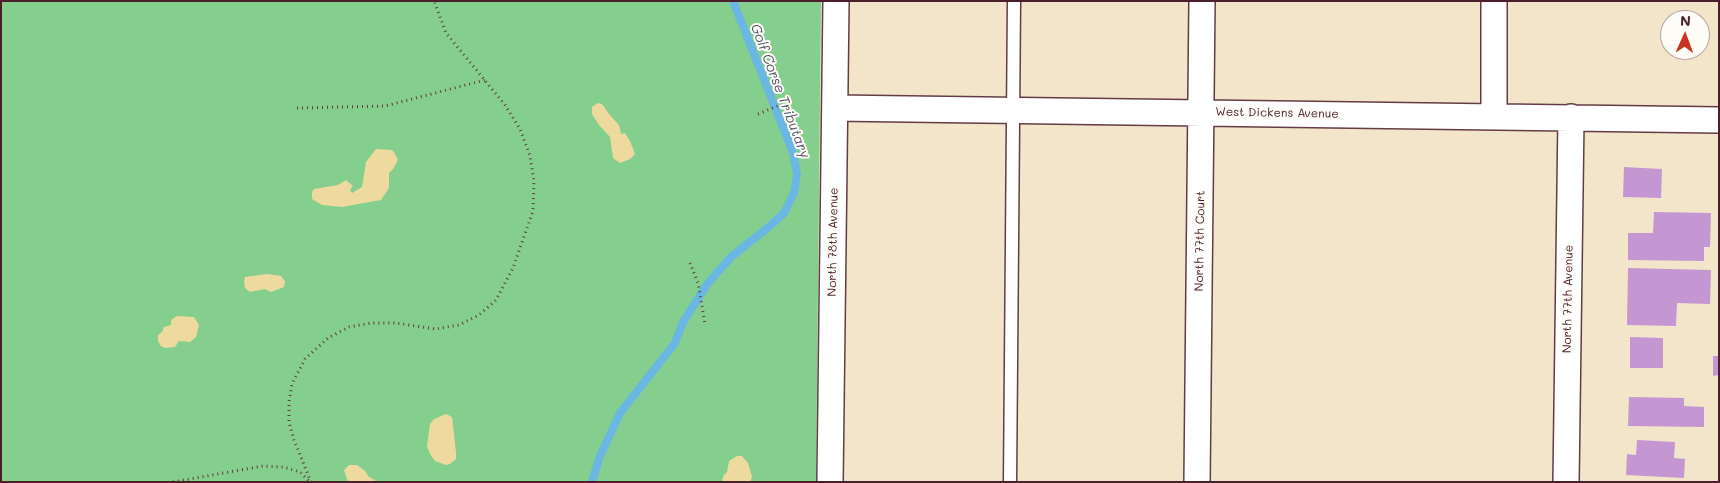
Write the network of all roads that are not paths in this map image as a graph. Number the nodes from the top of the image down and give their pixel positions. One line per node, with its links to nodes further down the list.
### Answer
1 (836, 1): 5 (street, North 78th Avenue)
2 (1014, 1): 6 (lane)
3 (1202, 1): 7 (street, North 77th Court)
4 (1494, 1): 8 (street)
5 (834, 108): 6 (street, West Dickens Avenue); 11 (street, North 78th Avenue)
6 (1013, 110): 7 (street, West Dickens Avenue); 12 (lane)
7 (1201, 112): 8 (street, West Dickens Avenue); 13 (street, North 77th Court)
8 (1494, 116): 9 (street, West Dickens Avenue)
9 (1570, 117): 10 (street, West Dickens Avenue); 14 (street, North 77th Avenue)
10 (1719, 120)
11 (830, 482)
12 (1010, 482)
13 (1197, 482)
14 (1566, 482)

